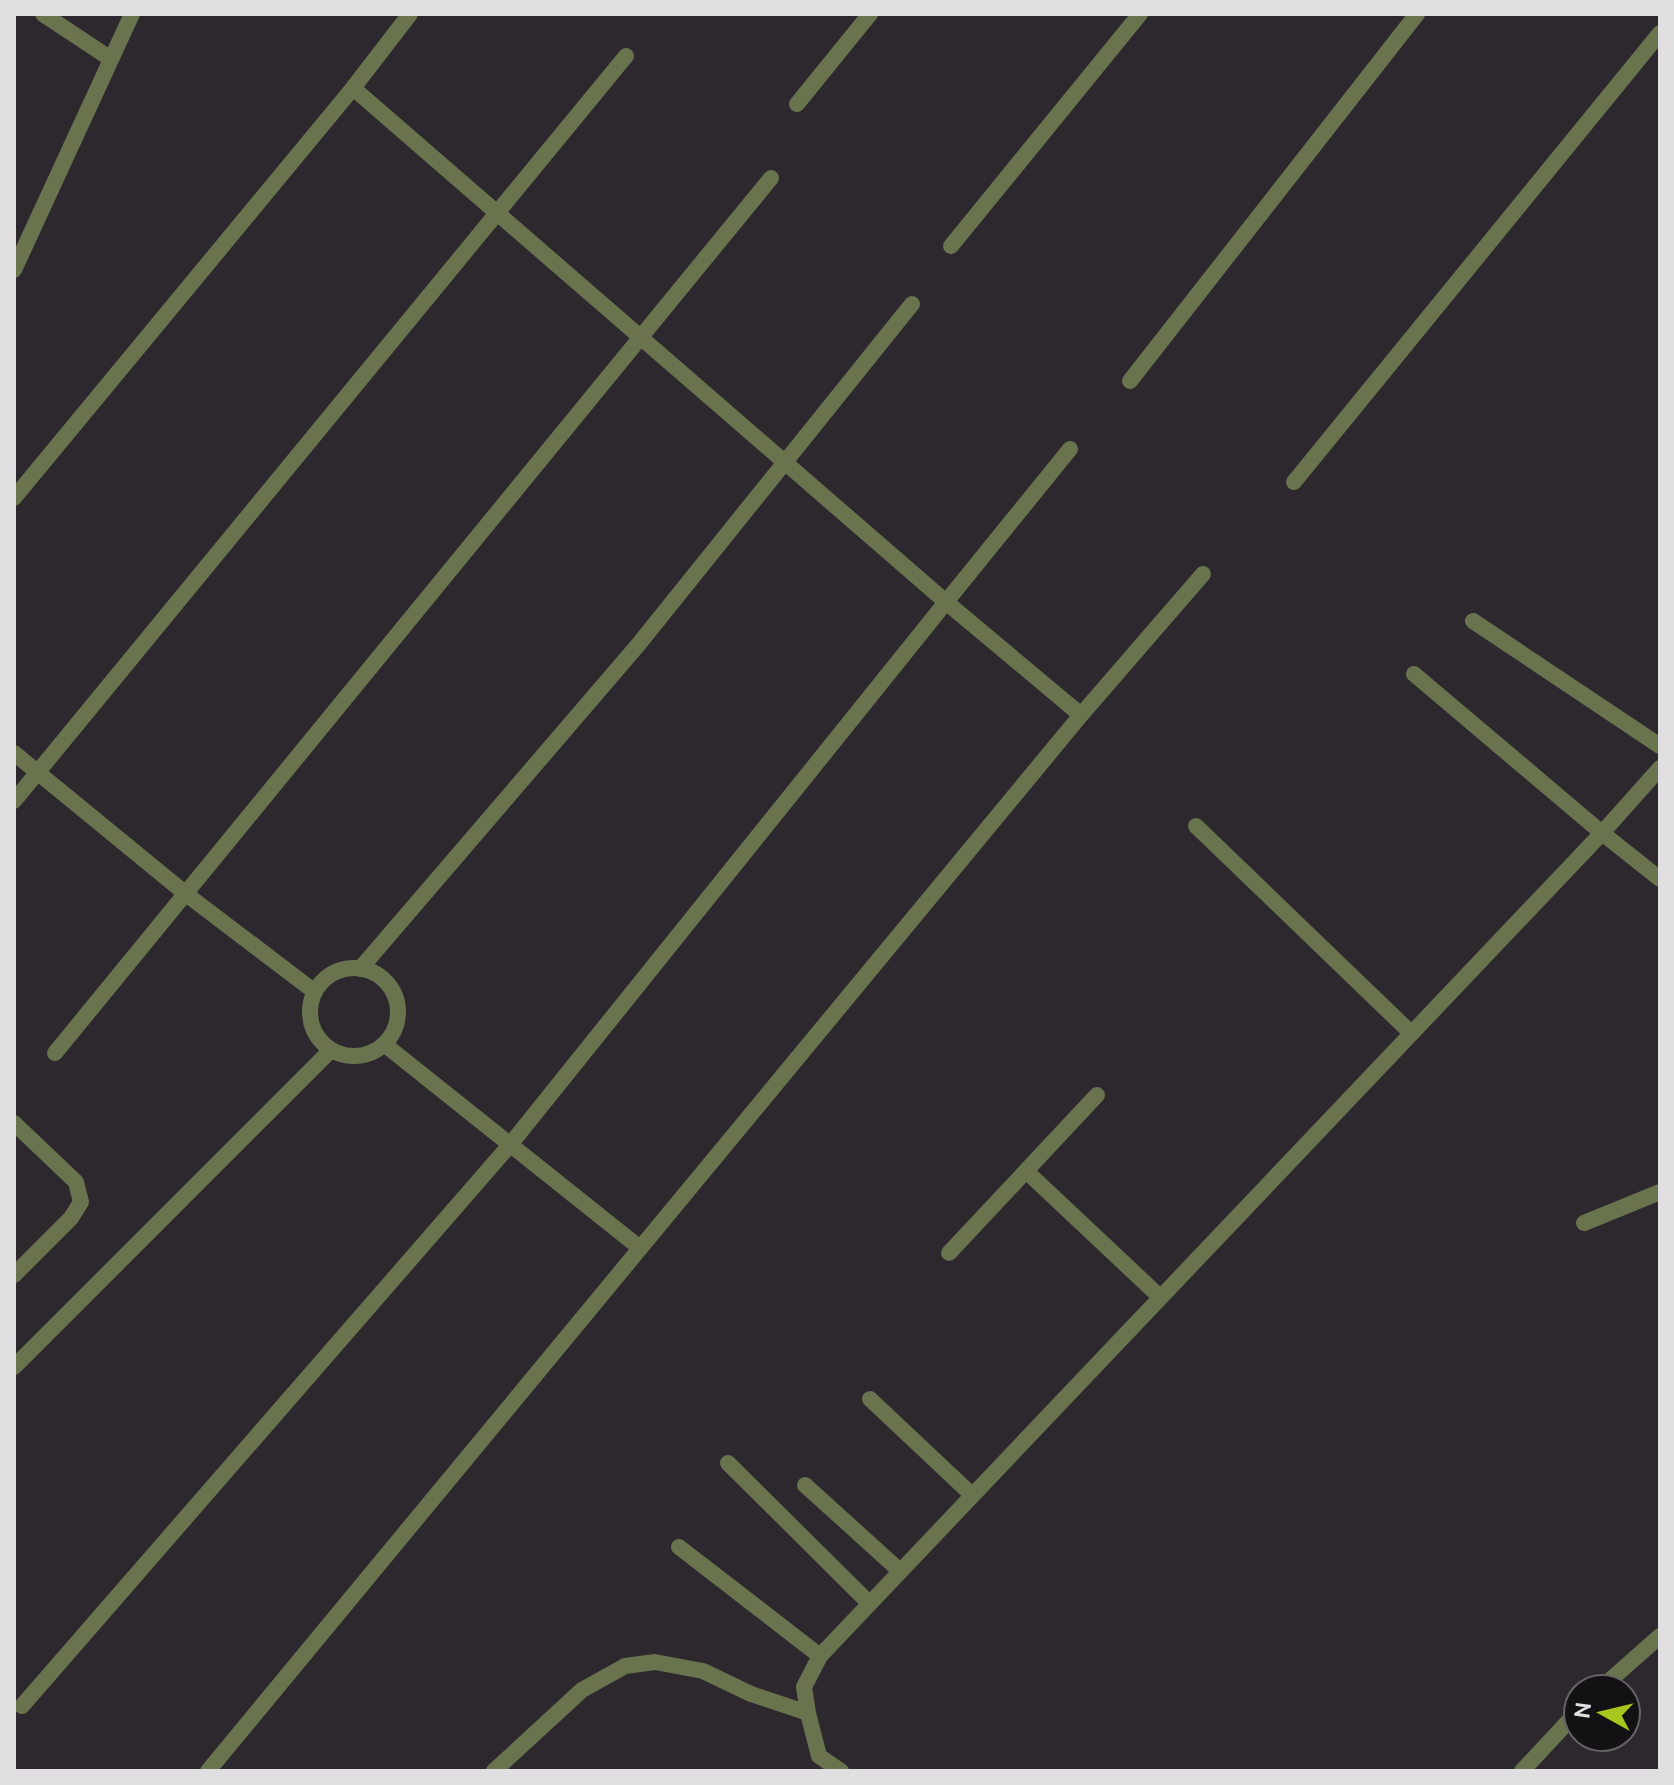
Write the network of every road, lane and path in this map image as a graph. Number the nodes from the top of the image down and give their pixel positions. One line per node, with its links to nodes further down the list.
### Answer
1 (43, 14): 9 (street)
2 (132, 14): 9 (street)
3 (410, 14): 10 (street)
4 (870, 14): 11 (street)
5 (1140, 14): 14 (street)
6 (1417, 14): 18 (street)
7 (1660, 33): 21 (street)
8 (626, 56): 13 (street)
9 (111, 59): 15 (street)
10 (353, 88): 13 (street); 22 (street)
11 (797, 104)
12 (771, 178): 17 (street)
13 (497, 215): 17 (street); 31 (street)
14 (951, 246)
15 (14, 270)
16 (912, 304): 20 (street)
17 (640, 339): 20 (street); 36 (street)
18 (1130, 381)
19 (1070, 449): 24 (street)
20 (784, 462): 24 (street); 37 (street)
21 (1294, 482)
22 (14, 498)
23 (1203, 574): 27 (street)
24 (946, 602): 27 (street); 45 (street)
25 (1473, 621): 28 (street)
26 (1414, 674): 34 (street)
27 (1081, 715): 49 (street)
28 (1660, 746)
29 (14, 753): 31 (street)
30 (1660, 768): 34 (street)
31 (38, 772): 32 (street); 36 (street)
32 (14, 801)
33 (1196, 826): 39 (street)
34 (1602, 833): 35 (street); 39 (street)
35 (1660, 879)
36 (186, 894): 38 (street); 42 (street)
37 (360, 969): 38 (street); 40 (street)
38 (315, 992): 41 (street)
39 (1411, 1033): 52 (street)
40 (384, 1044): 41 (street); 45 (street)
41 (331, 1050): 53 (street)
42 (55, 1053)
43 (1097, 1095): 46 (street)
44 (14, 1123): 51 (street)
45 (509, 1146): 49 (street); 64 (street)
46 (1026, 1171): 50 (street); 52 (street)
47 (1660, 1192): 48 (street)
48 (1584, 1223)
49 (640, 1248): 67 (street)
50 (949, 1253)
51 (14, 1275)
52 (1160, 1297): 57 (street)
53 (14, 1367)
54 (870, 1399): 57 (street)
55 (728, 1463): 60 (street)
56 (805, 1485): 59 (street)
57 (972, 1495): 59 (street)
58 (679, 1547): 62 (street)
59 (900, 1571): 60 (street)
60 (869, 1603): 62 (street)
61 (1660, 1636): 63 (street)
62 (820, 1656): 65 (street)
63 (1618, 1673)
64 (22, 1706)
65 (808, 1713): 68 (street); 69 (street)
66 (1562, 1728): 70 (street)
67 (208, 1771)
68 (494, 1771)
69 (841, 1771)
70 (1522, 1771)

